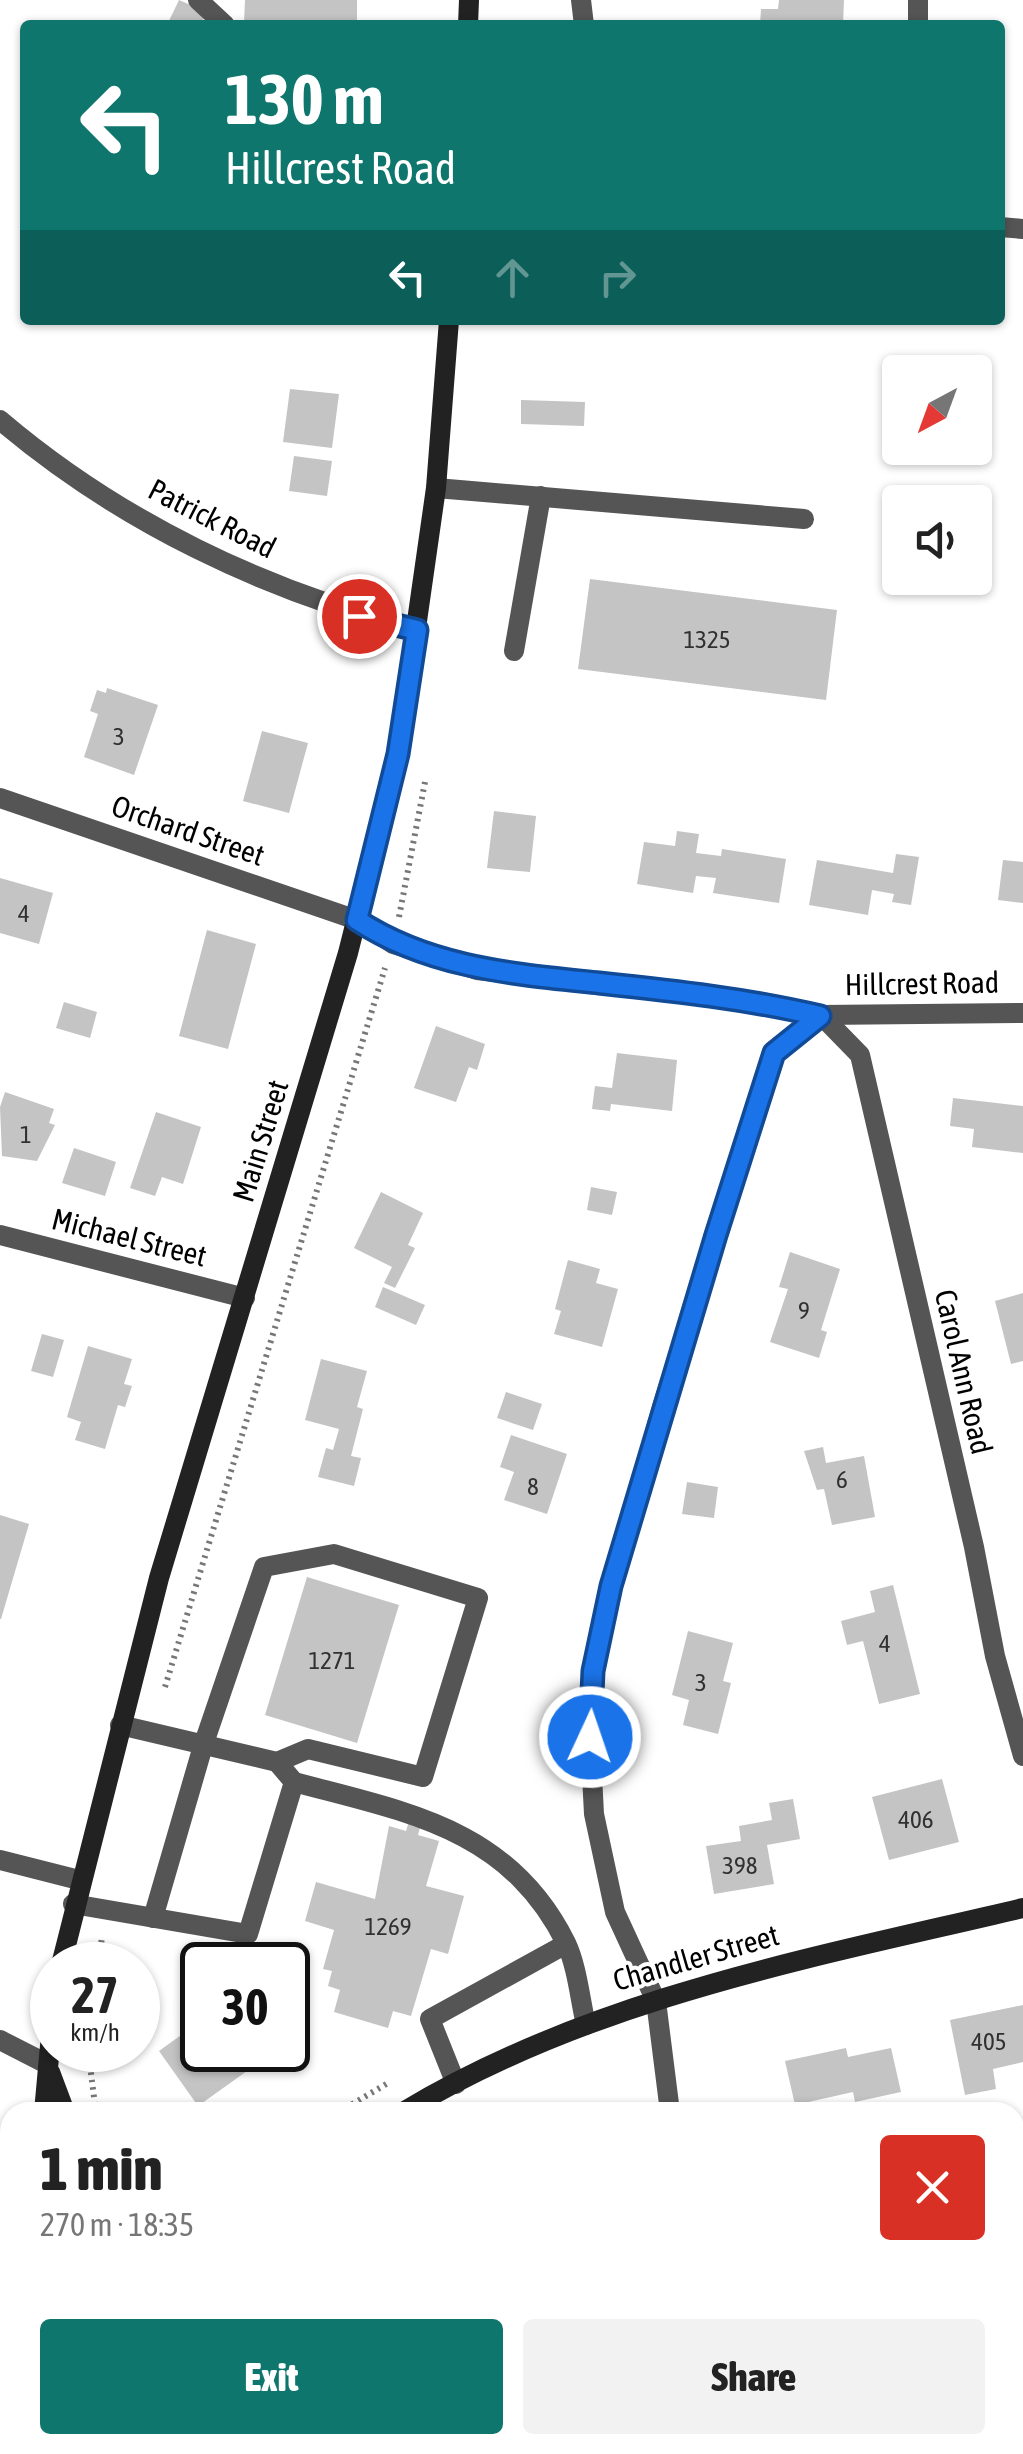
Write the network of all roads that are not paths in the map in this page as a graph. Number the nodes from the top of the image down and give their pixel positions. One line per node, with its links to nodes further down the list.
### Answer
1 (198, 0): 2 (street)
2 (220, 20)
3 (449, 325): 5 (main road, Main Street)
4 (0, 420): 8 (street, Patrick Road)
5 (436, 488): 6 (street); 8 (main road, Main Street)
6 (541, 496): 7 (street); 9 (street)
7 (804, 519)
8 (417, 630): 11 (main road, Main Street)
9 (514, 651)
10 (0, 798): 11 (street, Orchard Street)
11 (357, 920): 13 (street, Hillcrest Road); 15 (main road, Main Street)
12 (1023, 1013): 13 (street, Hillcrest Road)
13 (820, 1016): 18 (street, Carol Ann Road); 28 (street)
14 (0, 1235): 15 (street, Michael Street)
15 (245, 1298): 16 (main road, Main Street)
16 (120, 1725): 17 (street); 22 (main road, Main Street)
17 (203, 1746): 19 (street); 19 (street); 25 (street)
18 (1023, 1756)
19 (278, 1762): 20 (street)
20 (294, 1782): 25 (street); 27 (street)
21 (0, 1860): 22 (street)
22 (79, 1880): 23 (main road, Main Street)
23 (73, 1904): 25 (street); 26 (main road, Main Street)
24 (1023, 1908): 28 (main road, Chandler Street)
25 (153, 1918)
26 (66, 1942)
27 (566, 1944): 29 (street); 34 (street)
28 (656, 2000): 29 (main road, Chandler Street); 38 (street)
29 (586, 2025): 34 (main road, Chandler Street)
30 (0, 2040): 31 (street)
31 (30, 2055)
32 (46, 2072): 35 (main road)
33 (50, 2072): 36 (main road)
34 (456, 2084): 37 (main road, Chandler Street)
35 (45, 2102)
36 (61, 2102)
37 (422, 2102)
38 (669, 2102)

